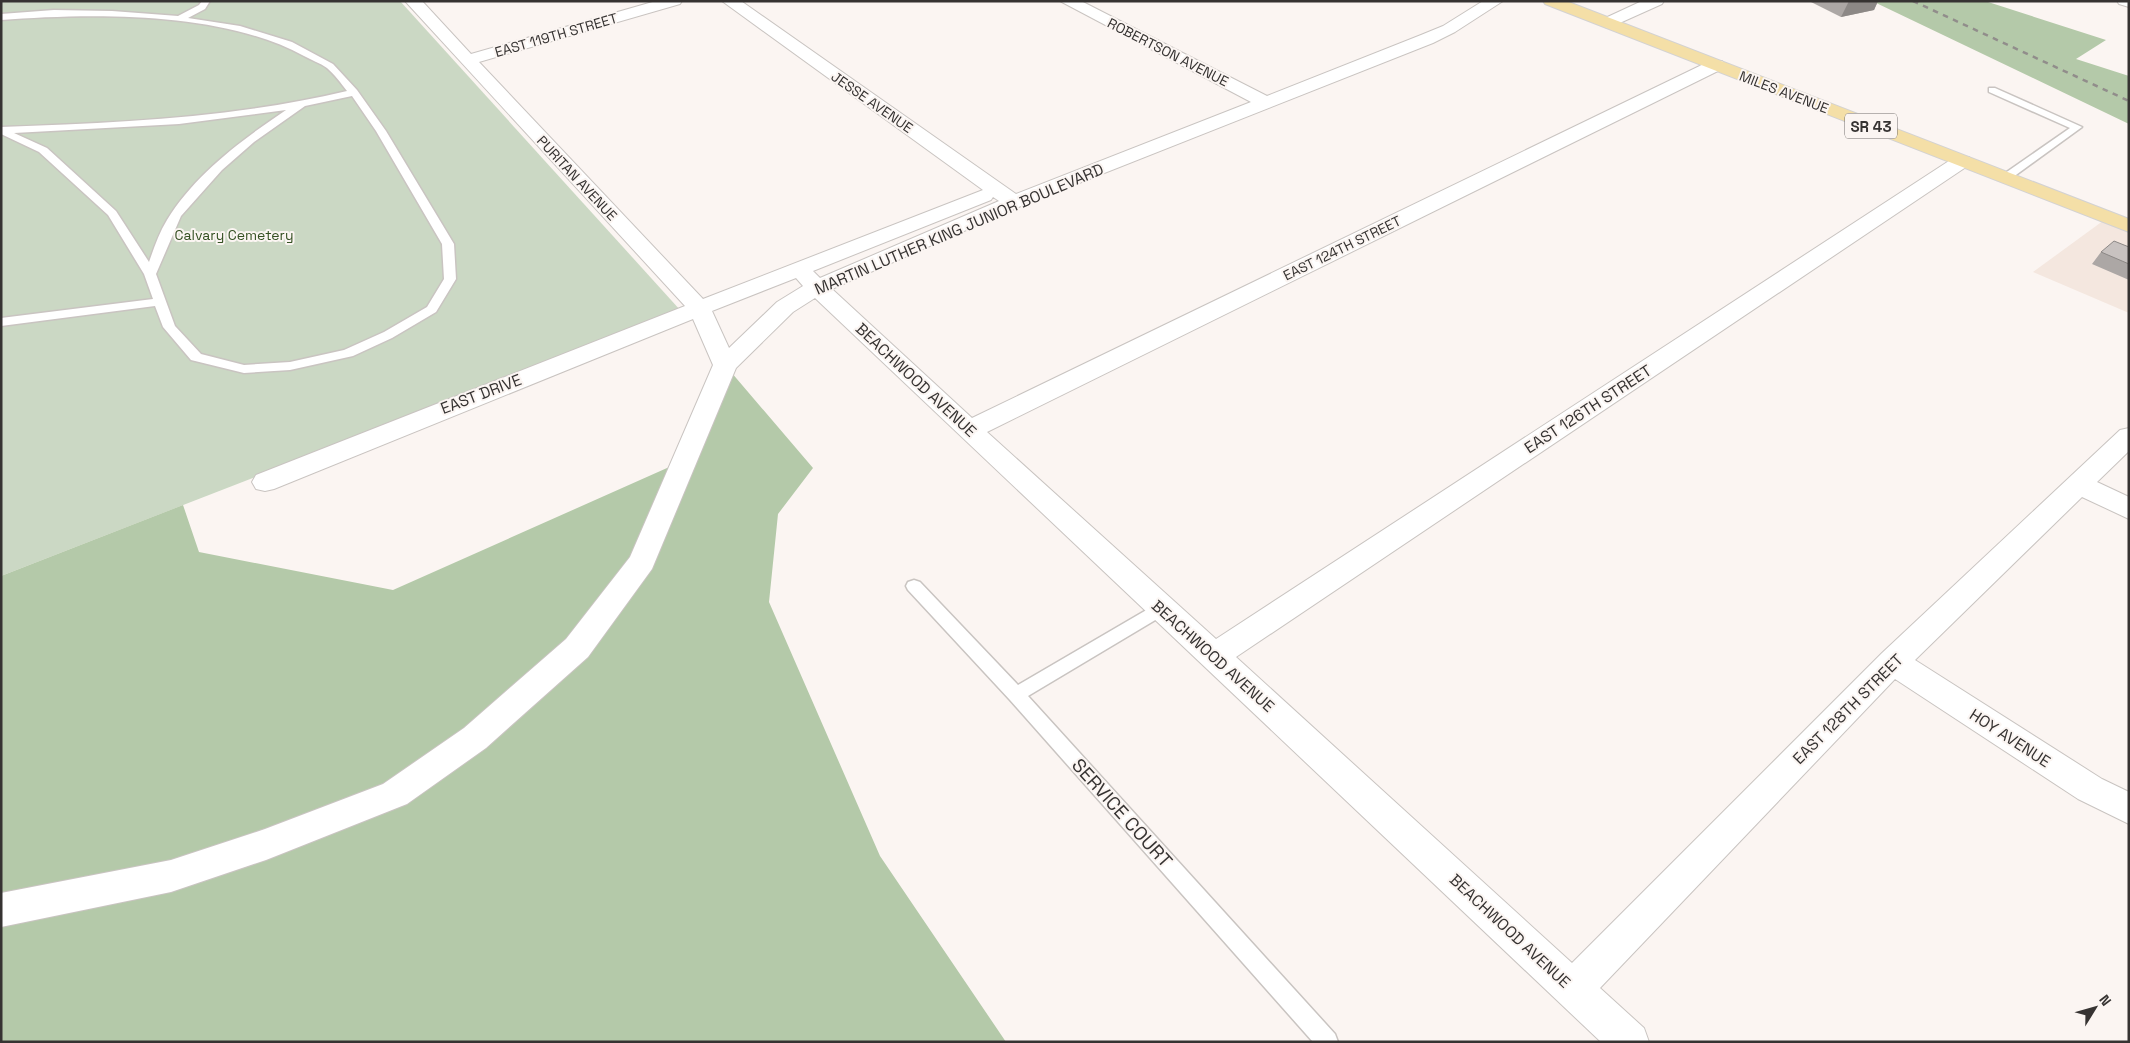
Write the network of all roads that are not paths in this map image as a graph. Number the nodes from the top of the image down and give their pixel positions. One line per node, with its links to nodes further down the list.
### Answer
1 (206, 1): 13 (lane)
2 (413, 1): 15 (street, PURITAN AVENUE)
3 (674, 1): 15 (street, EAST 119TH STREET)
4 (730, 1): 25 (street, JESSE AVENUE)
5 (1068, 1): 19 (street, ROBERTSON AVENUE)
6 (1458, 1): 19 (street, MARTIN LUTHER KING JUNIOR BOULEVARD)
7 (1495, 1): 20 (street, MARTIN LUTHER KING JUNIOR BOULEVARD)
8 (1551, 1): 14 (main road, MILES AVENUE / SR 43)
9 (1656, 1): 14 (street)
10 (2125, 1): 11 (street)
11 (2129, 2)
12 (1, 16): 13 (lane)
13 (179, 20): 18 (lane)
14 (1607, 23): 16 (main road, MILES AVENUE / SR 43)
15 (468, 60): 31 (street, PURITAN AVENUE)
16 (1716, 65): 23 (main road, MILES AVENUE / SR 43); 34 (street, EAST 124TH STREET)
17 (1992, 90): 24 (lane)
18 (354, 92): 21 (lane); 30 (lane)
19 (1247, 92): 20 (street, ROBERTSON AVENUE); 25 (street, MARTIN LUTHER KING JUNIOR BOULEVARD)
20 (1267, 103): 26 (street, MARTIN LUTHER KING JUNIOR BOULEVARD)
21 (302, 104): 22 (lane); 28 (lane)
22 (1, 130): 28 (lane)
23 (1962, 161): 24 (main road, MILES AVENUE / SR 43); 41 (street, EAST 126TH STREET)
24 (2005, 178): 27 (main road, MILES AVENUE / SR 43)
25 (998, 190): 26 (street, JESSE AVENUE); 29 (street, MARTIN LUTHER KING JUNIOR BOULEVARD)
26 (1014, 202): 29 (street, MARTIN LUTHER KING JUNIOR BOULEVARD)
27 (2129, 226)
28 (150, 274): 30 (lane)
29 (807, 278): 31 (street, MARTIN LUTHER KING JUNIOR BOULEVARD); 33 (street, MARTIN LUTHER KING JUNIOR BOULEVARD); 34 (street, BEACHWOOD AVENUE)
30 (160, 302): 32 (lane)
31 (700, 309): 33 (street, PURITAN AVENUE); 36 (street, EAST DRIVE)
32 (1, 322)
33 (725, 365): 45 (street, MARTIN LUTHER KING JUNIOR BOULEVARD)
34 (969, 430): 40 (street, BEACHWOOD AVENUE)
35 (2129, 436): 37 (street, EAST 128TH STREET)
36 (265, 482)
37 (2080, 485): 38 (street); 42 (street, EAST 128TH STREET)
38 (2129, 509)
39 (914, 586): 43 (lane, SERVICE COURT)
40 (1160, 609): 41 (street, BEACHWOOD AVENUE); 43 (lane)
41 (1214, 656): 46 (street, BEACHWOOD AVENUE)
42 (1893, 662): 44 (street, HOY AVENUE); 46 (street, EAST 128TH STREET)
43 (1016, 695): 47 (lane, SERVICE COURT)
44 (2129, 809)
45 (1, 910)
46 (1573, 989): 48 (street, BEACHWOOD AVENUE)
47 (1327, 1042)
48 (1630, 1042)

